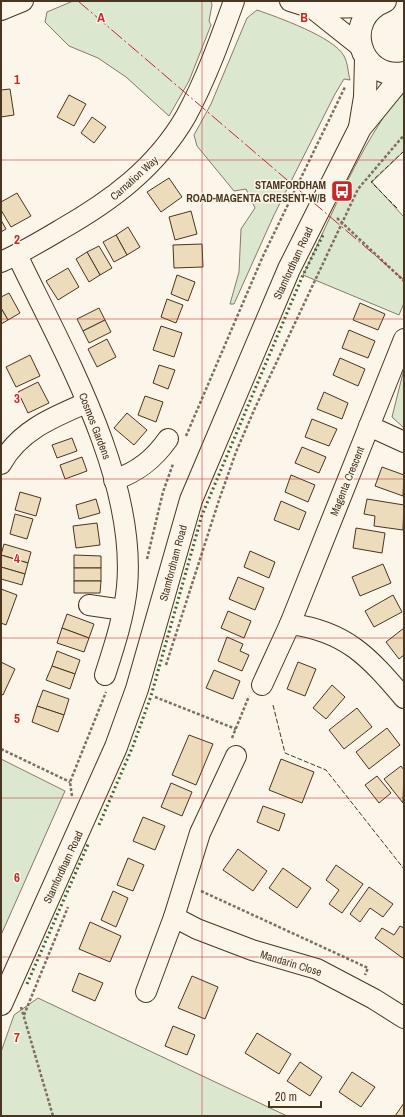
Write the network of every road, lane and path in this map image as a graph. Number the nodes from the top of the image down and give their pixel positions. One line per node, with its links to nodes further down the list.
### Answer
1 (23, 1): 6 (street)
2 (234, 1): 13 (street, Carnation Way)
3 (290, 1): 5 (street)
4 (379, 4): 5 (street); 7 (main road, Stamfordham Road)
5 (312, 8): 7 (street)
6 (1, 10)
7 (364, 53): 8 (main road); 9 (main road, Stamfordham Road)
8 (404, 74): 9 (main road, Stamfordham Road)
9 (360, 128): 11 (main road, Stamfordham Road)
10 (404, 135): 12 (path)
11 (322, 204): 12 (path); 39 (main road, Stamfordham Road)
12 (341, 222): 14 (path); 25 (path)
13 (9, 259): 16 (street, Cosmos Gardens)
14 (404, 281)
15 (404, 339): 17 (street, Magenta Crescent)
16 (86, 403): 20 (street); 21 (street, Cosmos Gardens)
17 (369, 426): 19 (street); 24 (street, Magenta Crescent)
18 (168, 439): 21 (street)
19 (404, 442)
20 (1, 464)
21 (114, 480): 23 (street, Cosmos Gardens)
22 (89, 605): 23 (street)
23 (124, 610): 26 (street, Cosmos Gardens)
24 (290, 624): 27 (street, Magenta Crescent); 30 (street)
25 (165, 668)
26 (105, 675)
27 (262, 685): 32 (path)
28 (158, 690): 29 (path)
29 (155, 697): 31 (path); 32 (path)
30 (404, 698)
31 (153, 704)
32 (236, 729): 34 (path)
33 (1, 749): 35 (path)
34 (236, 756): 36 (street)
35 (70, 782)
36 (184, 883): 38 (street); 40 (path)
37 (68, 906): 43 (path)
38 (174, 917): 40 (street, Mandarin Close); 41 (street)
39 (11, 980): 42 (main road, Stamfordham Road); 43 (path)
40 (360, 991): 44 (street, Mandarin Close)
41 (146, 992)
42 (1, 1004)
43 (24, 1015): 45 (path)
44 (404, 1018)
45 (53, 1116)

